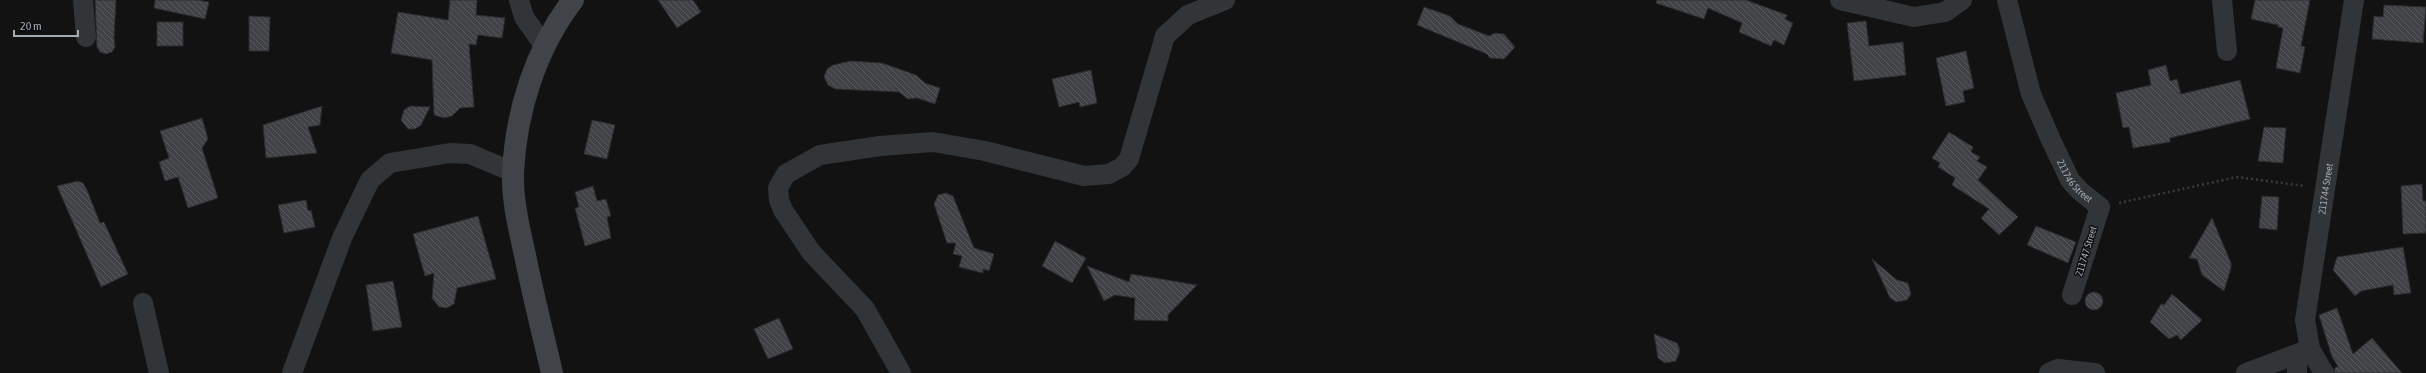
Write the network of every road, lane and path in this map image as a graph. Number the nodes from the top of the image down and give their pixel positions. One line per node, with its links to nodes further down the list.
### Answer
1 (83, 0): 10 (street)
2 (519, 0): 11 (street)
3 (573, 0): 11 (street)
4 (1225, 0): 22 (street)
5 (1840, 0): 6 (street)
6 (1962, 0)
7 (2007, 0): 15 (street, 211746 Street)
8 (2222, 0): 12 (street)
9 (2354, 0): 14 (street, 211744 Street)
10 (86, 37)
11 (545, 47): 13 (street)
12 (2228, 51)
13 (513, 172): 20 (street); 21 (street)
14 (2325, 188): 15 (path, 211746 Street); 18 (street, 211744 Street)
15 (2100, 207): 16 (street, 211747 Street)
16 (2072, 295)
17 (143, 303): 19 (street)
18 (2301, 359): 25 (street); 26 (street, 211744 Street)
19 (159, 373)
20 (292, 373)
21 (552, 373)
22 (901, 373)
23 (2049, 373): 24 (street)
24 (2095, 373)
25 (2246, 373)
26 (2324, 373)

